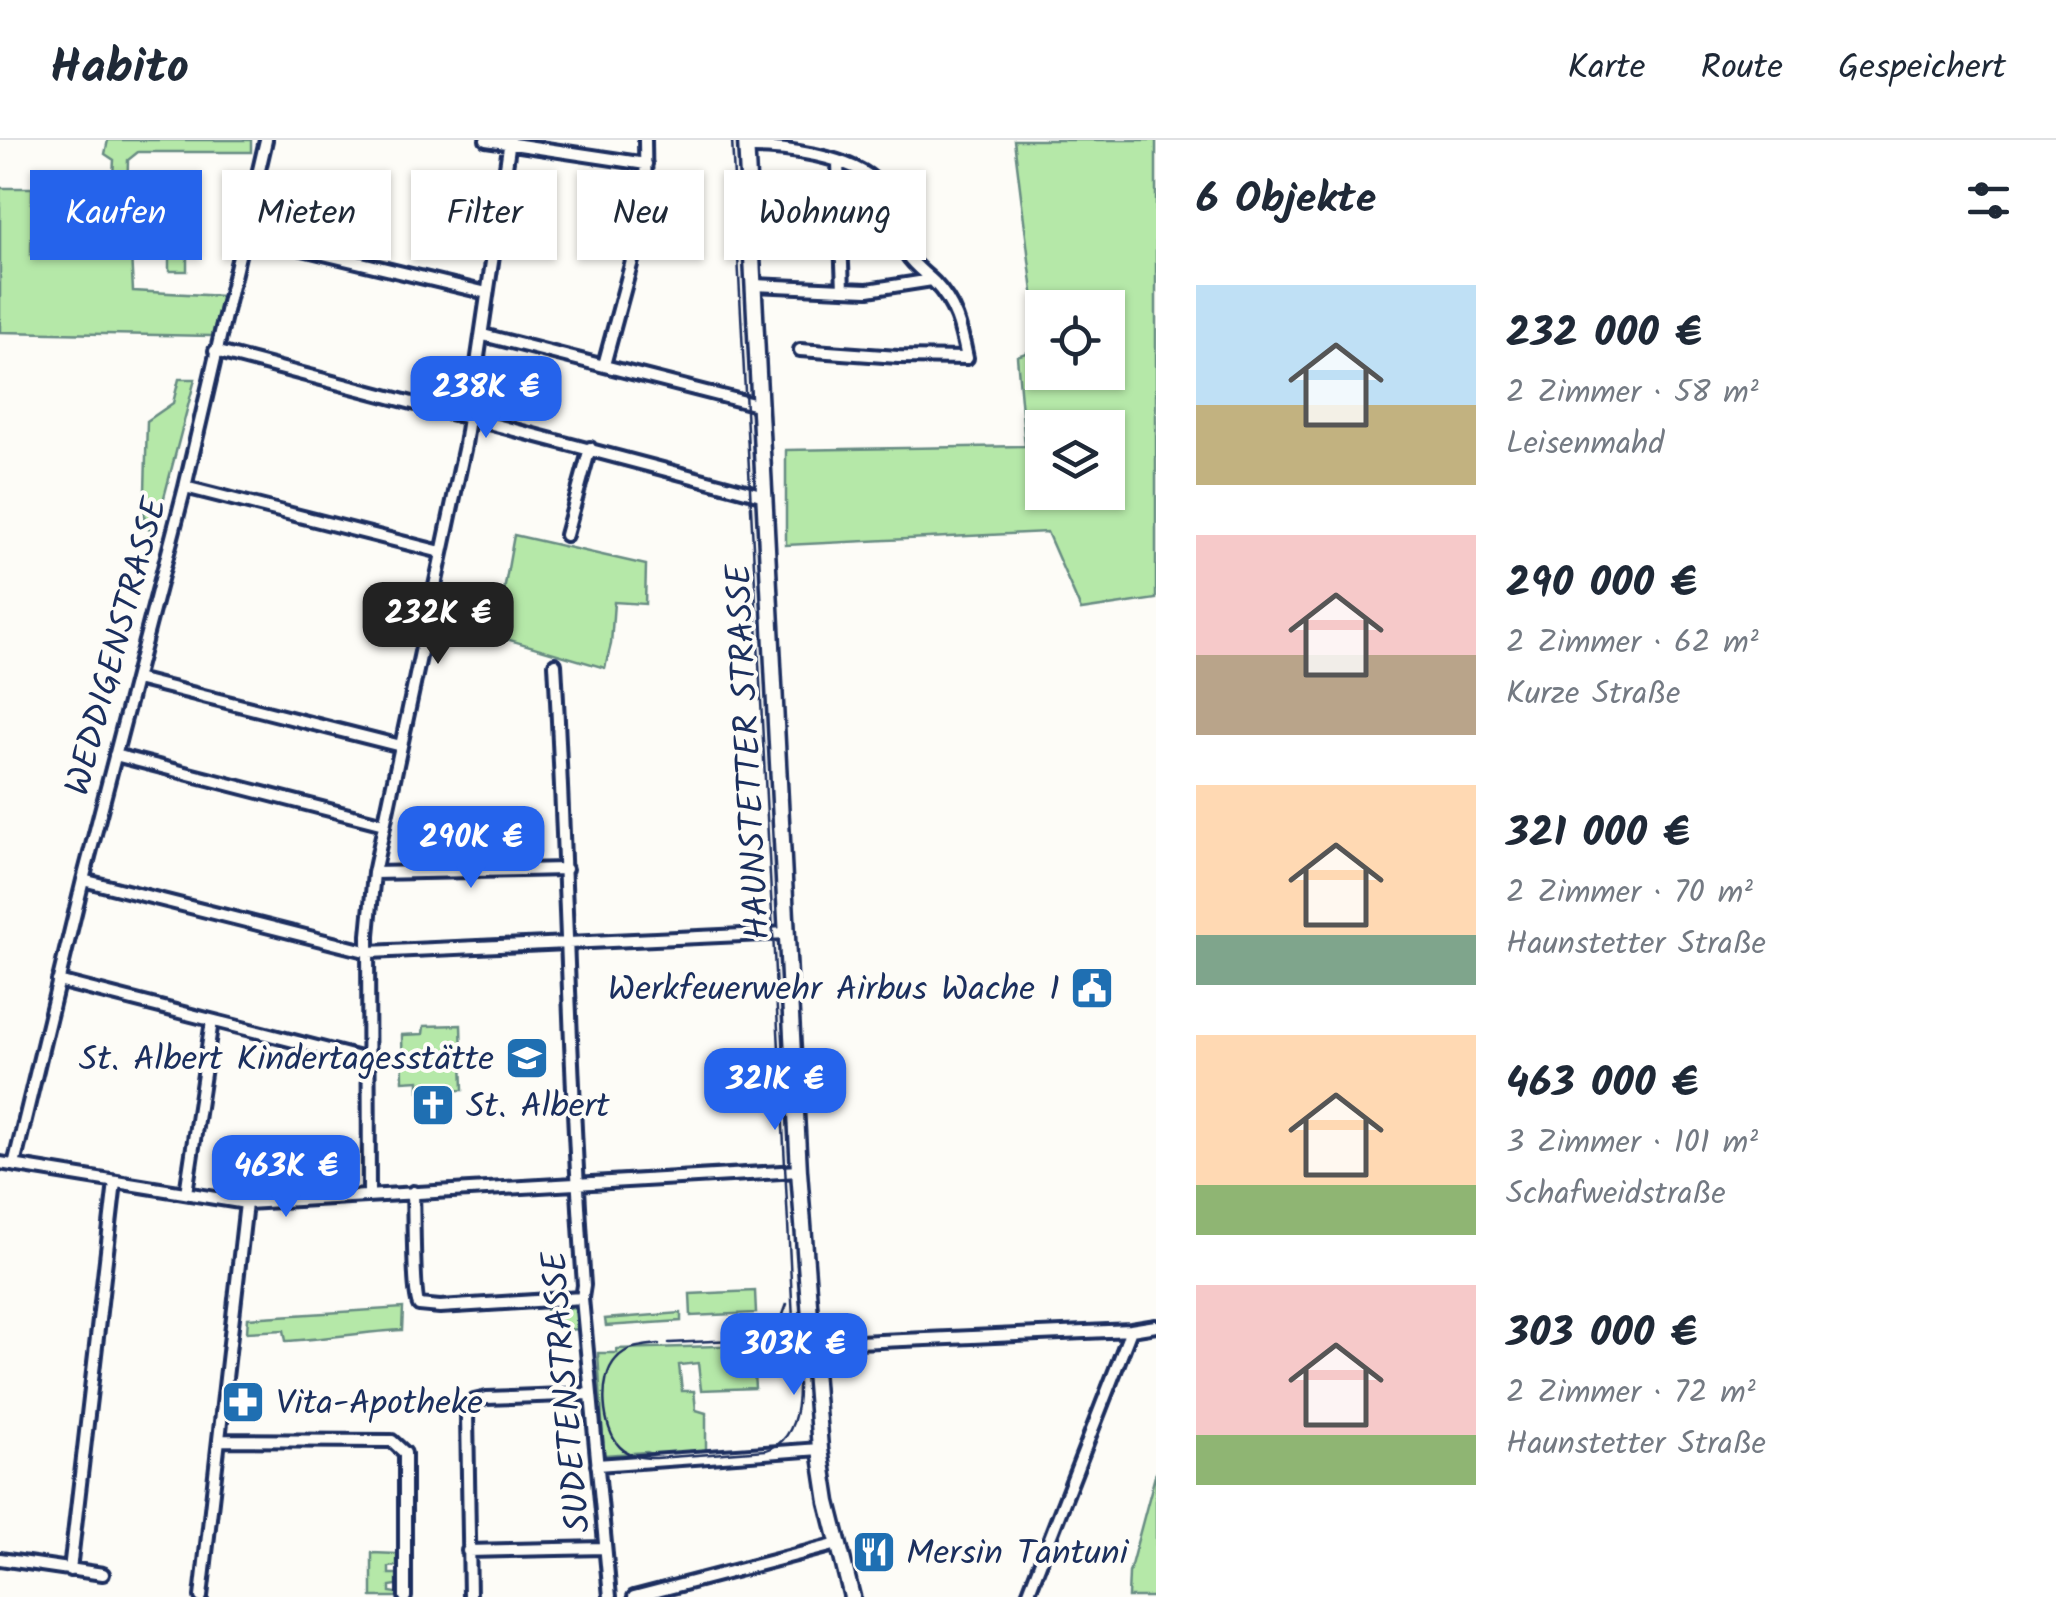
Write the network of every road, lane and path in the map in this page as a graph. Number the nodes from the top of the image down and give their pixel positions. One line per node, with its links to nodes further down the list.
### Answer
1 (266, 140): 8 (street, WEDDIGENSTRASSE)
2 (486, 140): 4 (street)
3 (645, 140): 7 (street)
4 (510, 143): 7 (street); 14 (street)
5 (746, 144): 6 (street); 12 (main road, HAUNSTETTER STRASSE)
6 (838, 163): 11 (street); 13 (street)
7 (646, 164): 18 (street)
8 (259, 170)
9 (238, 260): 17 (street, WEDDIGENSTRASSE)
10 (348, 260): 14 (street)
11 (932, 280): 13 (street); 16 (street)
12 (754, 285): 13 (street); 19 (main road, HAUNSTETTER STRASSE)
13 (843, 289)
14 (486, 293): 15 (street)
15 (483, 335): 18 (street); 20 (street)
16 (800, 350)
17 (215, 351): 20 (street); 22 (street, WEDDIGENSTRASSE)
18 (604, 365): 19 (street)
19 (760, 406): 23 (main road, HAUNSTETTER STRASSE)
20 (470, 416): 21 (street); 25 (street)
21 (590, 448): 23 (street); 24 (street)
22 (185, 487): 25 (street); 27 (street, WEDDIGENSTRASSE)
23 (764, 496): 34 (main road, HAUNSTETTER STRASSE)
24 (566, 536)
25 (441, 552): 28 (street)
26 (556, 664): 31 (street, SUDETENSTRASSE)
27 (136, 679): 28 (street); 29 (street, WEDDIGENSTRASSE)
28 (401, 746): 30 (street)
29 (115, 755): 30 (street); 33 (street, WEDDIGENSTRASSE)
30 (384, 824): 32 (street)
31 (566, 869): 32 (street); 35 (street, SUDETENSTRASSE)
32 (374, 873): 36 (street)
33 (83, 880): 36 (street); 37 (street, WEDDIGENSTRASSE)
34 (787, 933): 35 (street); 42 (main road, HAUNSTETTER STRASSE)
35 (568, 944): 36 (street); 44 (street, SUDETENSTRASSE)
36 (369, 952): 39 (street)
37 (58, 982): 38 (street); 41 (street, WEDDIGENSTRASSE)
38 (212, 1021): 39 (street); 46 (street)
39 (368, 1060): 47 (street)
40 (0, 1163): 41 (street)
41 (14, 1165): 43 (street)
42 (799, 1171): 44 (street); 52 (main road, HAUNSTETTER STRASSE)
43 (115, 1182): 46 (street); 61 (street)
44 (576, 1182): 45 (street); 49 (street, SUDETENSTRASSE)
45 (413, 1192): 47 (street); 49 (street)
46 (186, 1193): 48 (street)
47 (370, 1194): 48 (street)
48 (246, 1202): 54 (street)
49 (582, 1298): 53 (street, SUDETENSTRASSE)
50 (1156, 1326): 51 (street)
51 (1131, 1330): 52 (street); 69 (street)
52 (812, 1344): 55 (main road, HAUNSTETTER STRASSE)
53 (590, 1394): 56 (street, SUDETENSTRASSE); 59 (street)
54 (220, 1440): 63 (street); 64 (street)
55 (820, 1449): 56 (street); 57 (main road, HAUNSTETTER STRASSE)
56 (597, 1465): 58 (street, SUDETENSTRASSE)
57 (838, 1544): 67 (street); 68 (main road, HAUNSTETTER STRASSE)
58 (605, 1548): 59 (street); 66 (street, SUDETENSTRASSE)
59 (468, 1552): 65 (street)
60 (0, 1559): 61 (street)
61 (70, 1570): 62 (street)
62 (103, 1574)
63 (202, 1597)
64 (405, 1597)
65 (470, 1597)
66 (610, 1597)
67 (634, 1597)
68 (852, 1597)
69 (1027, 1597)

